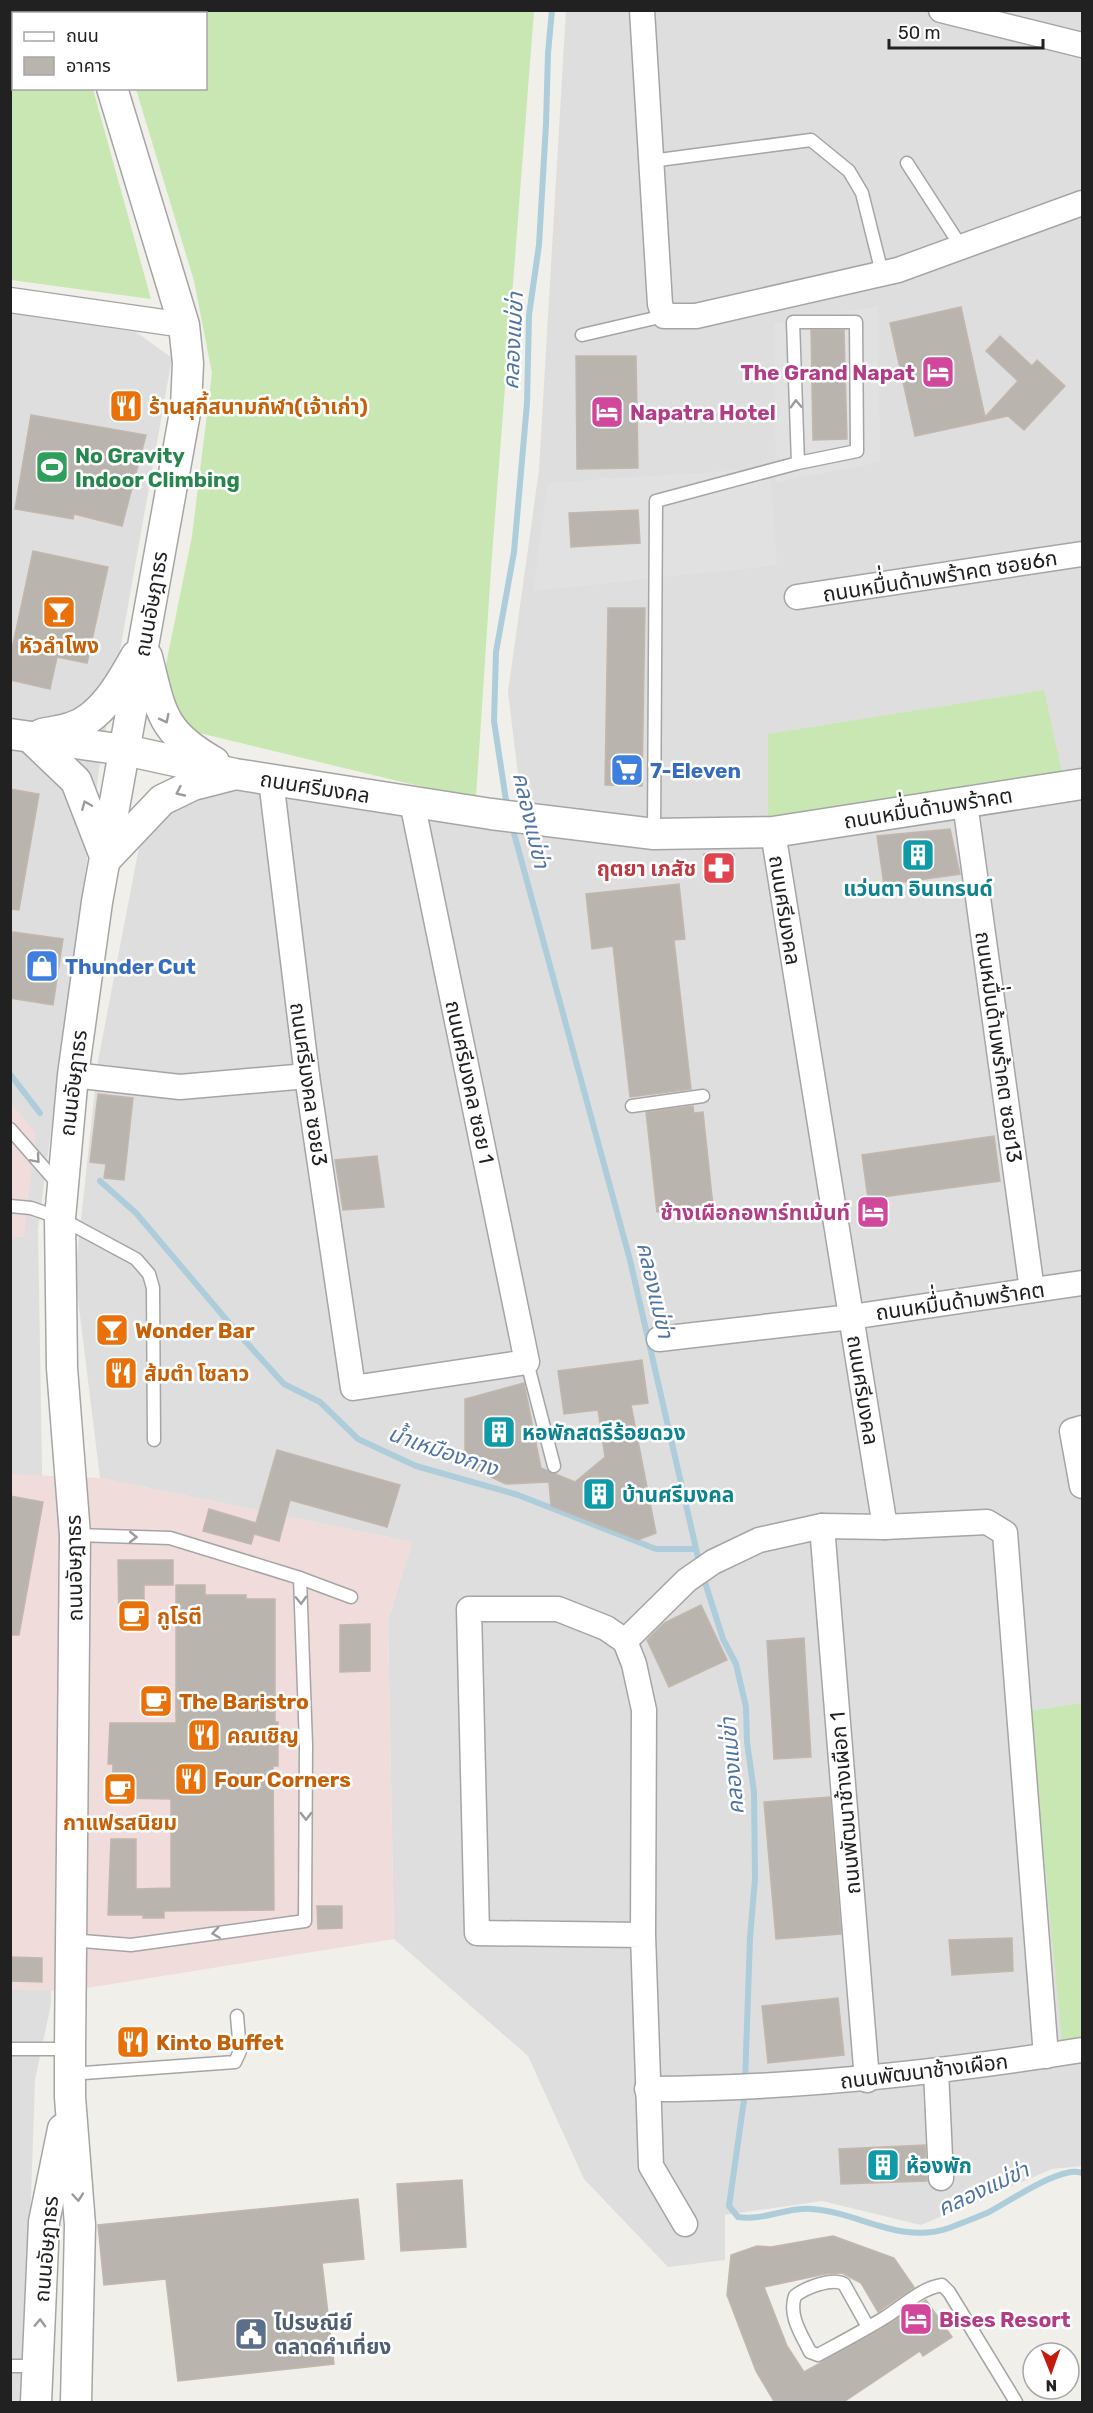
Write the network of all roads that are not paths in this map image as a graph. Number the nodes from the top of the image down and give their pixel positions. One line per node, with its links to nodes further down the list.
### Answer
1 (642, 10): 5 (street)
2 (941, 10): 3 (street)
3 (1083, 45)
4 (113, 90): 12 (street, ถนนอัษฎาธร)
5 (651, 161): 9 (lane); 11 (street)
6 (907, 163): 8 (lane)
7 (1083, 203): 8 (street)
8 (962, 248): 9 (street)
9 (882, 273): 11 (street)
10 (10, 300): 12 (street)
11 (664, 316): 13 (lane)
12 (184, 325): 17 (street, ถนนอัษฎาธร)
13 (582, 335)
14 (798, 462): 14 (lane, one-way to 14); 26 (lane)
15 (1083, 554): 16 (street, ถนนหมื่่นด้ามพร้าคต ซอย6ก)
16 (797, 597)
17 (144, 643): 18 (street); 19 (street, ถนนอัษฎาธร); 20 (street, one-way to 20)
18 (20, 736): 19 (street, ถนนศรีมงคล); 27 (street, one-way to 18)
19 (125, 750): 20 (street, ถนนศรีมงคล); 27 (street, ถนนอัษฎาธร)
20 (235, 774): 21 (street, ถนนศรีมงคล); 27 (street, one-way to 27)
21 (271, 780): 23 (street, ถนนศรีมงคล); 29 (street, ถนนศรีมงคล ซอย3)
22 (1083, 784): 24 (street, ถนนหมื่่นด้ามพร้าคต)
23 (412, 802): 26 (street, ถนนศรีมงคล); 40 (street, ถนนศรีมงคล ซอย 1)
24 (965, 803): 25 (street, ถนนหมื่่นด้ามพร้าคต); 37 (street, ถนนหมื่่นด้ามพร้าคต ซอย13)
25 (773, 832): 26 (street, ถนนศรีมงคล); 38 (street, ถนนศรีมงคล)
26 (654, 834)
27 (106, 860): 28 (street, ถนนอัษฎาธร)
28 (73, 1075): 29 (street); 33 (street, ถนนอัษฎาธร)
29 (307, 1076): 40 (street, ถนนศรีมงคล ซอย3)
30 (703, 1096): 31 (lane)
31 (632, 1106)
32 (10, 1129): 33 (lane, one-way to 33)
33 (62, 1188): 35 (street, ถนนอัษฎาธร)
34 (10, 1206): 35 (lane)
35 (60, 1218): 42 (lane); 47 (street, ถนนอัษฎาธร)
36 (1083, 1283): 37 (street, ถนนหมื่่นด้ามพร้าคต)
37 (1032, 1290): 38 (street, ถนนหมื่่นด้ามพร้าคต)
38 (851, 1317): 39 (street, ถนนหมื่่นด้ามพร้าคต); 46 (street, ถนนศรีมงคล)
39 (659, 1339)
40 (527, 1362): 43 (lane)
41 (1083, 1428): 44 (street)
42 (154, 1440)
43 (554, 1466)
44 (1083, 1486)
45 (822, 1526): 46 (street); 50 (street); 59 (street, ถนนพัฒนาช้างเผือก 1)
46 (885, 1527): 56 (street)
47 (75, 1535): 48 (lane, one-way to 48); 52 (street, ถนนอัษฎาธร)
48 (300, 1578): 49 (lane); 52 (lane, one-way to 52)
49 (351, 1597)
50 (625, 1641): 51 (street); 51 (street)
51 (643, 1935): 60 (street)
52 (70, 1940): 58 (street, ถนนอัษฎาธร)
53 (237, 2016): 58 (lane)
54 (10, 2049): 58 (lane)
55 (1083, 2050): 56 (street, ถนนพัฒนาช้างเผือก)
56 (1046, 2056): 57 (street, ถนนพัฒนาช้างเผือก)
57 (936, 2071): 59 (street, ถนนพัฒนาช้างเผือก); 61 (street)
58 (70, 2073): 64 (street, ถนนอัษฎาธร, one-way to 58); 65 (street, ถนนอัษฎาธร, one-way to 65)
59 (867, 2080): 60 (street, ถนนพัฒนาช้างเผือก)
60 (647, 2089): 62 (street)
61 (941, 2178)
62 (685, 2224)
63 (868, 2327): 63 (lane); 68 (lane)
64 (24, 2366): 65 (street); 66 (street, ถนนอัษฎาธร)
65 (77, 2366): 67 (street, ถนนอัษฎาธร)
66 (36, 2403)
67 (76, 2403)
68 (1016, 2403)

